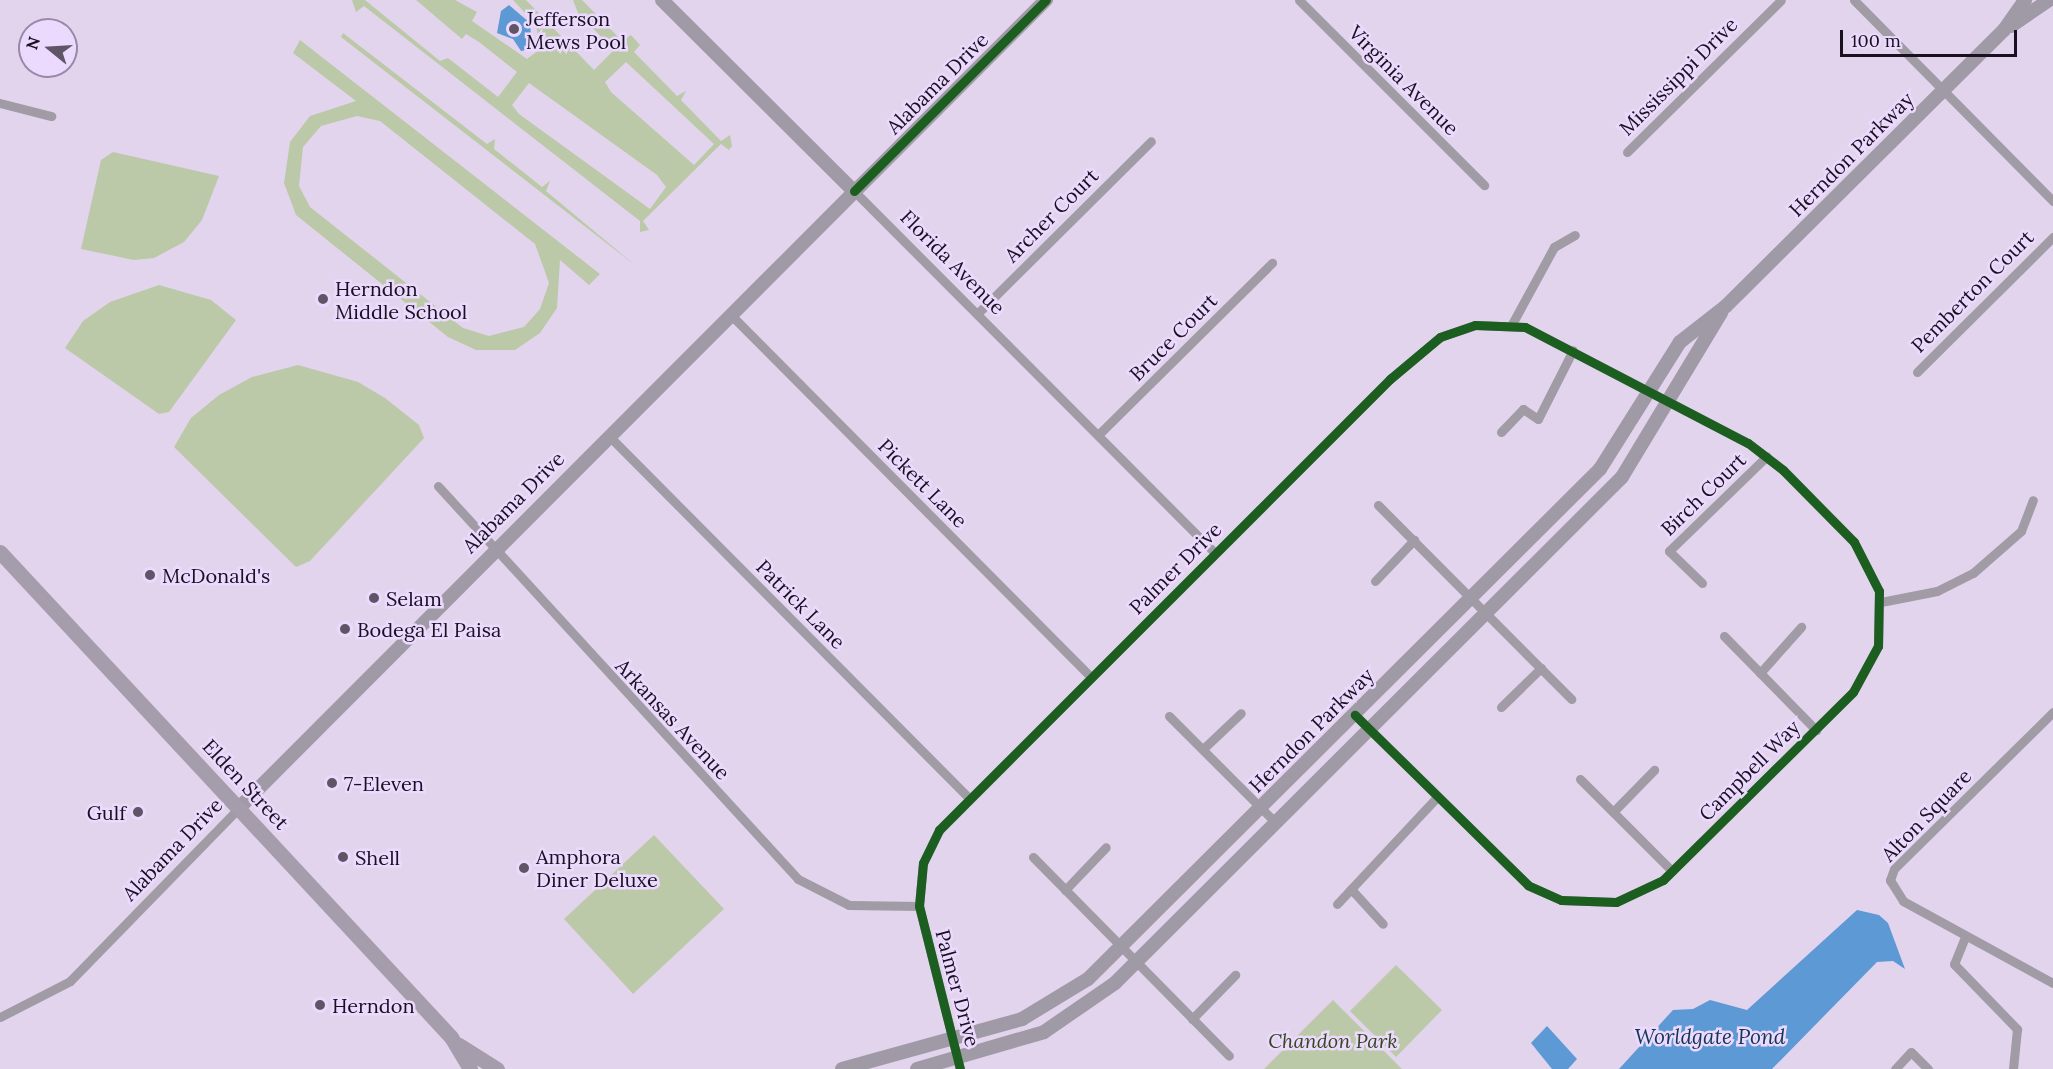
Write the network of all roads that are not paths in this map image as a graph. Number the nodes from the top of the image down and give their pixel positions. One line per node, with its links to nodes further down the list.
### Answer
1 (662, 0): 15 (main road, Florida Avenue)
2 (1046, 0): 15 (main road, Alabama Drive)
3 (1299, 0): 14 (street, Virginia Avenue)
4 (1781, 0): 13 (street, Mississippi Drive)
5 (1854, 0): 9 (street)
6 (2025, 0): 8 (main road, Herndon Parkway)
7 (2049, 0): 8 (main road, Herndon Parkway)
8 (2004, 30): 9 (main road, Herndon Parkway)
9 (1943, 91): 16 (street); 20 (main road, Herndon Parkway)
10 (0, 103): 11 (street)
11 (51, 116)
12 (1151, 141): 22 (street, Archer Court)
13 (1627, 152)
14 (1484, 185)
15 (854, 191): 21 (main road, Alabama Drive); 22 (street, Florida Avenue)
16 (2053, 201)
17 (1575, 235): 23 (street)
18 (2053, 237): 25 (street, Pemberton Court)
19 (1272, 263): 30 (street, Bruce Court)
20 (1726, 306): 26 (main road, Herndon Parkway); 27 (main road, Herndon Parkway)
21 (730, 314): 29 (main road, Alabama Drive); 48 (street, Pickett Lane)
22 (977, 314): 30 (street, Florida Avenue)
23 (1512, 324): 24 (street, Palmer Drive); 38 (street, Palmer Drive)
24 (1573, 350): 26 (street, Palmer Drive); 28 (street)
25 (1917, 372)
26 (1651, 391): 27 (street, Palmer Drive); 41 (main road, Herndon Parkway)
27 (1669, 401): 31 (street, Campbell Way); 43 (main road, Herndon Parkway)
28 (1501, 432)
29 (608, 435): 36 (main road, Alabama Drive); 61 (street, Patrick Lane)
30 (1098, 435): 38 (street, Florida Avenue)
31 (1767, 456): 40 (street, Birch Court); 42 (street, Campbell Way)
32 (438, 486): 36 (street, Arkansas Avenue)
33 (2033, 500): 42 (street)
34 (1378, 505): 35 (street)
35 (1414, 540): 39 (street); 41 (street)
36 (492, 550): 62 (main road, Alabama Drive); 72 (street, Arkansas Avenue)
37 (0, 552): 62 (main road, Elden Street)
38 (1215, 553): 48 (street, Palmer Drive)
39 (1375, 581)
40 (1702, 583)
41 (1472, 596): 43 (street); 53 (main road, Herndon Parkway)
42 (1881, 603): 56 (street, Campbell Way)
43 (1487, 611): 46 (street); 55 (main road, Herndon Parkway)
44 (1801, 627): 47 (street)
45 (1724, 636): 47 (street)
46 (1541, 668): 49 (street); 50 (street)
47 (1760, 673): 56 (street)
48 (1091, 677): 61 (street, Palmer Drive)
49 (1571, 699)
50 (1501, 707)
51 (2053, 712): 74 (street, Alton Square)
52 (1241, 713): 57 (street)
53 (1355, 715): 55 (street, Campbell Way); 63 (main road, Herndon Parkway)
54 (1169, 716): 57 (street)
55 (1370, 729): 60 (street, Campbell Way); 65 (main road, Herndon Parkway)
56 (1816, 729): 68 (street, Campbell Way)
57 (1203, 749): 63 (street)
58 (1654, 770): 64 (street)
59 (1580, 779): 64 (street)
60 (1437, 797): 68 (street, Campbell Way); 70 (street)
61 (969, 798): 72 (street, Palmer Drive)
62 (240, 807): 79 (street, Alabama Drive); 82 (main road, Elden Street)
63 (1261, 808): 65 (street); 75 (main road, Herndon Parkway)
64 (1613, 812): 68 (street)
65 (1276, 823): 76 (main road, Herndon Parkway)
66 (1106, 847): 69 (street)
67 (1033, 856): 69 (street)
68 (1672, 871)
69 (1065, 890): 75 (street)
70 (1351, 890): 71 (street); 73 (street)
71 (1337, 904)
72 (919, 906): 81 (street, Palmer Drive)
73 (1383, 924)
74 (1965, 937): 78 (street, Alton Square); 91 (street)
75 (1120, 948): 76 (street); 81 (main road, Herndon Parkway)
76 (1136, 963): 80 (street); 84 (main road, Herndon Parkway)
77 (1235, 975): 80 (street)
78 (2053, 983)
79 (0, 1017)
80 (1192, 1019): 83 (street)
81 (953, 1039): 84 (street, Palmer Drive); 87 (main road, Herndon Parkway)
82 (459, 1045): 85 (main road, Elden Street); 86 (main road, Elden Street)
83 (1229, 1056)
84 (959, 1064): 88 (main road, Herndon Parkway)
85 (470, 1069)
86 (497, 1069)
87 (842, 1069)
88 (917, 1069)
89 (1895, 1069): 90 (street)
90 (1928, 1069)
91 (2013, 1069)

